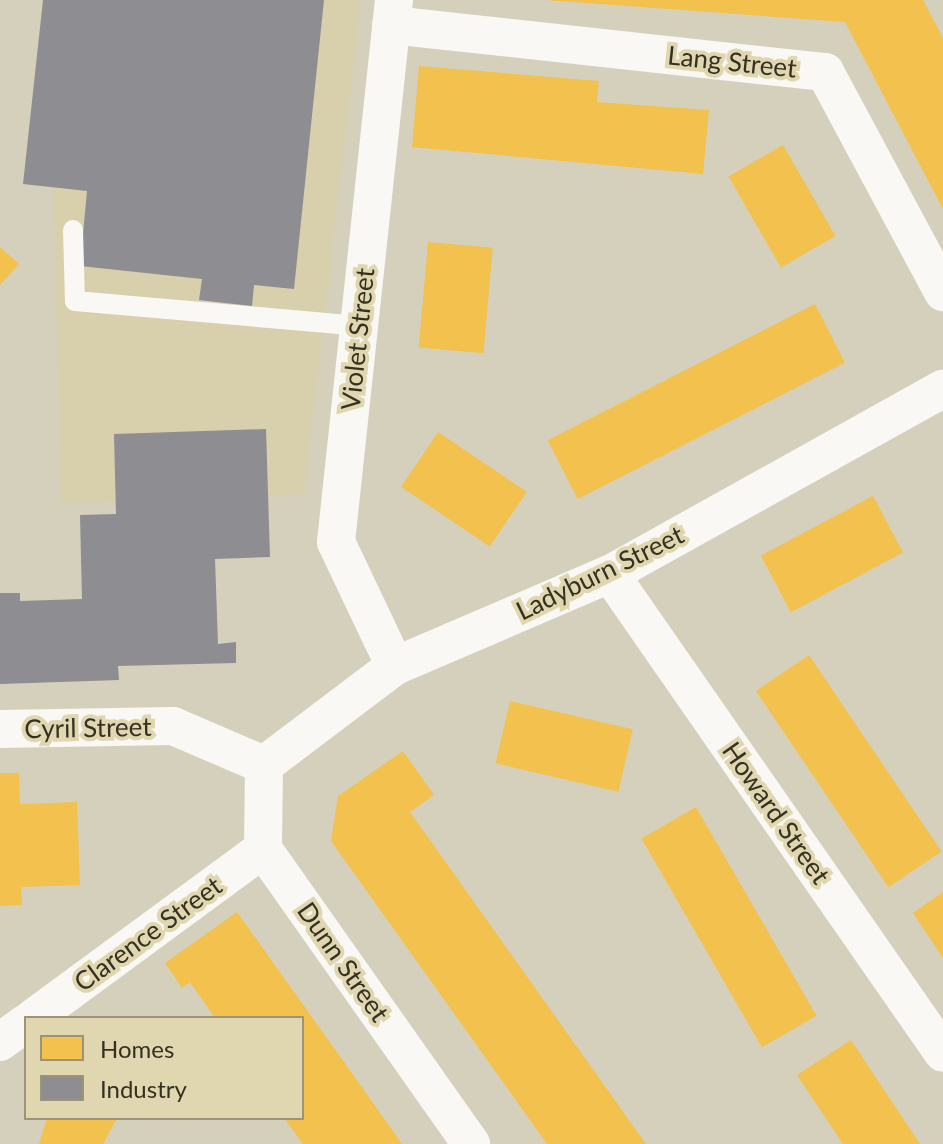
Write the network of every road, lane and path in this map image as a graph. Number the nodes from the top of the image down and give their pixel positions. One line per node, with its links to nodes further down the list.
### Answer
1 (393, 13): 3 (street, Lang Street); 4 (street, Violet Street)
2 (73, 230): 4 (lane)
3 (943, 292)
4 (359, 326): 7 (street, Violet Street)
5 (943, 389): 6 (street, Ladyburn Street)
6 (610, 574): 7 (street, Ladyburn Street); 14 (street, Howard Street)
7 (395, 666): 9 (street, Ladyburn Street)
8 (0, 729): 9 (street, Cyril Street)
9 (264, 765): 10 (street)
10 (263, 849): 11 (street, Clarence Street); 15 (street, Dunn Street)
11 (36, 1016)
12 (24, 1024): 13 (street)
13 (0, 1042)
14 (943, 1053)
15 (471, 1144)

